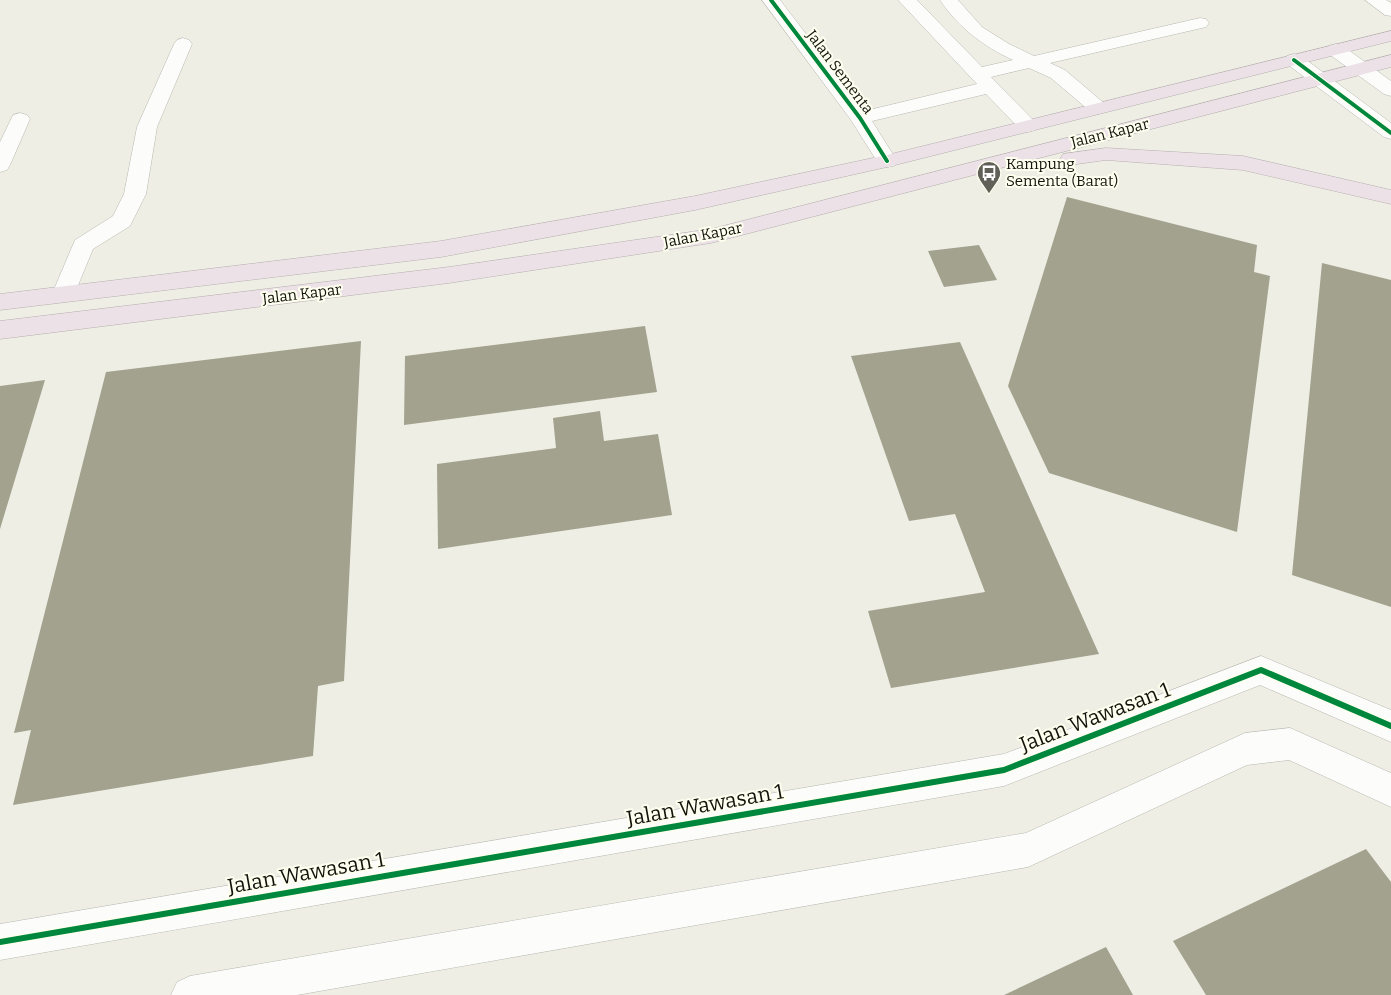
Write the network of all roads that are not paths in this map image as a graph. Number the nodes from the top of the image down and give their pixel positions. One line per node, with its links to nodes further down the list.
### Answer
1 (771, 0): 18 (street, Jalan Sementa)
2 (907, 0): 15 (street)
3 (950, 0): 12 (street)
4 (1374, 0): 5 (street)
5 (1391, 11)
6 (1200, 23): 12 (street)
7 (1391, 36): 9 (highway, Jalan Kapar)
8 (183, 44): 26 (street)
9 (1336, 50): 10 (highway, Jalan Kapar); 13 (street)
10 (1294, 60): 14 (street); 17 (highway, Jalan Kapar)
11 (1391, 61): 13 (highway, Jalan Kapar)
12 (1030, 62): 15 (street); 17 (street)
13 (1362, 69): 14 (highway, Jalan Kapar); 16 (street)
14 (1320, 79): 21 (street); 24 (highway, Jalan Kapar)
15 (984, 81): 18 (street); 20 (street)
16 (1391, 90)
17 (1098, 108): 20 (highway, Jalan Kapar)
18 (860, 118): 22 (street, Jalan Sementa)
19 (20, 119): 23 (street)
20 (1028, 126): 22 (highway, Jalan Kapar)
21 (1391, 133)
22 (887, 161): 26 (highway, Jalan Kapar)
23 (0, 164)
24 (922, 181): 25 (highway); 28 (highway, Jalan Kapar)
25 (1391, 198)
26 (64, 294): 27 (highway, Jalan Kapar)
27 (0, 302)
28 (0, 330)
29 (1391, 726): 31 (street, Jalan Wawasan 1)
30 (1391, 790): 32 (street)
31 (0, 942)
32 (190, 995)

